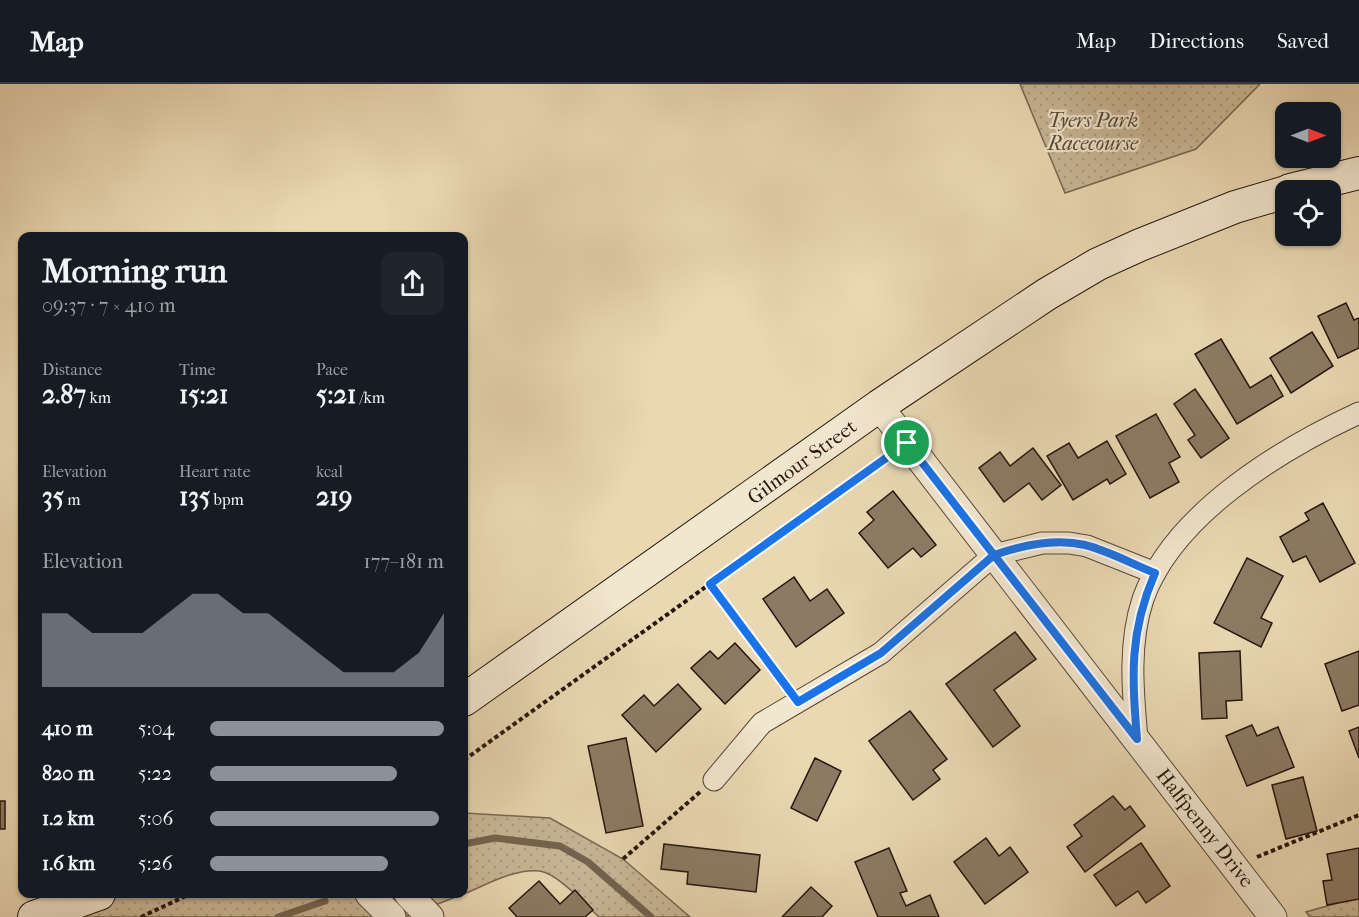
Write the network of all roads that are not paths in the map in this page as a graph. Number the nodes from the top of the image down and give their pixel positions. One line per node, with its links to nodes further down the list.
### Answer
1 (1359, 173): 2 (main road)
2 (1331, 180)
3 (1275, 195): 4 (main road, Gilmour Street)
4 (879, 406): 6 (street, Halfpenny Drive); 8 (main road, Gilmour Street)
5 (1359, 413): 7 (street)
6 (994, 555): 7 (street); 9 (street, Halfpenny Drive); 10 (street)
7 (1155, 573): 9 (street)
8 (468, 697)
9 (1137, 739): 17 (street, Halfpenny Drive)
10 (714, 780)
11 (88, 898): 14 (main road)
12 (373, 898): 15 (street)
13 (412, 898): 16 (street)
14 (34, 917)
15 (392, 917)
16 (430, 917)
17 (1273, 917)

